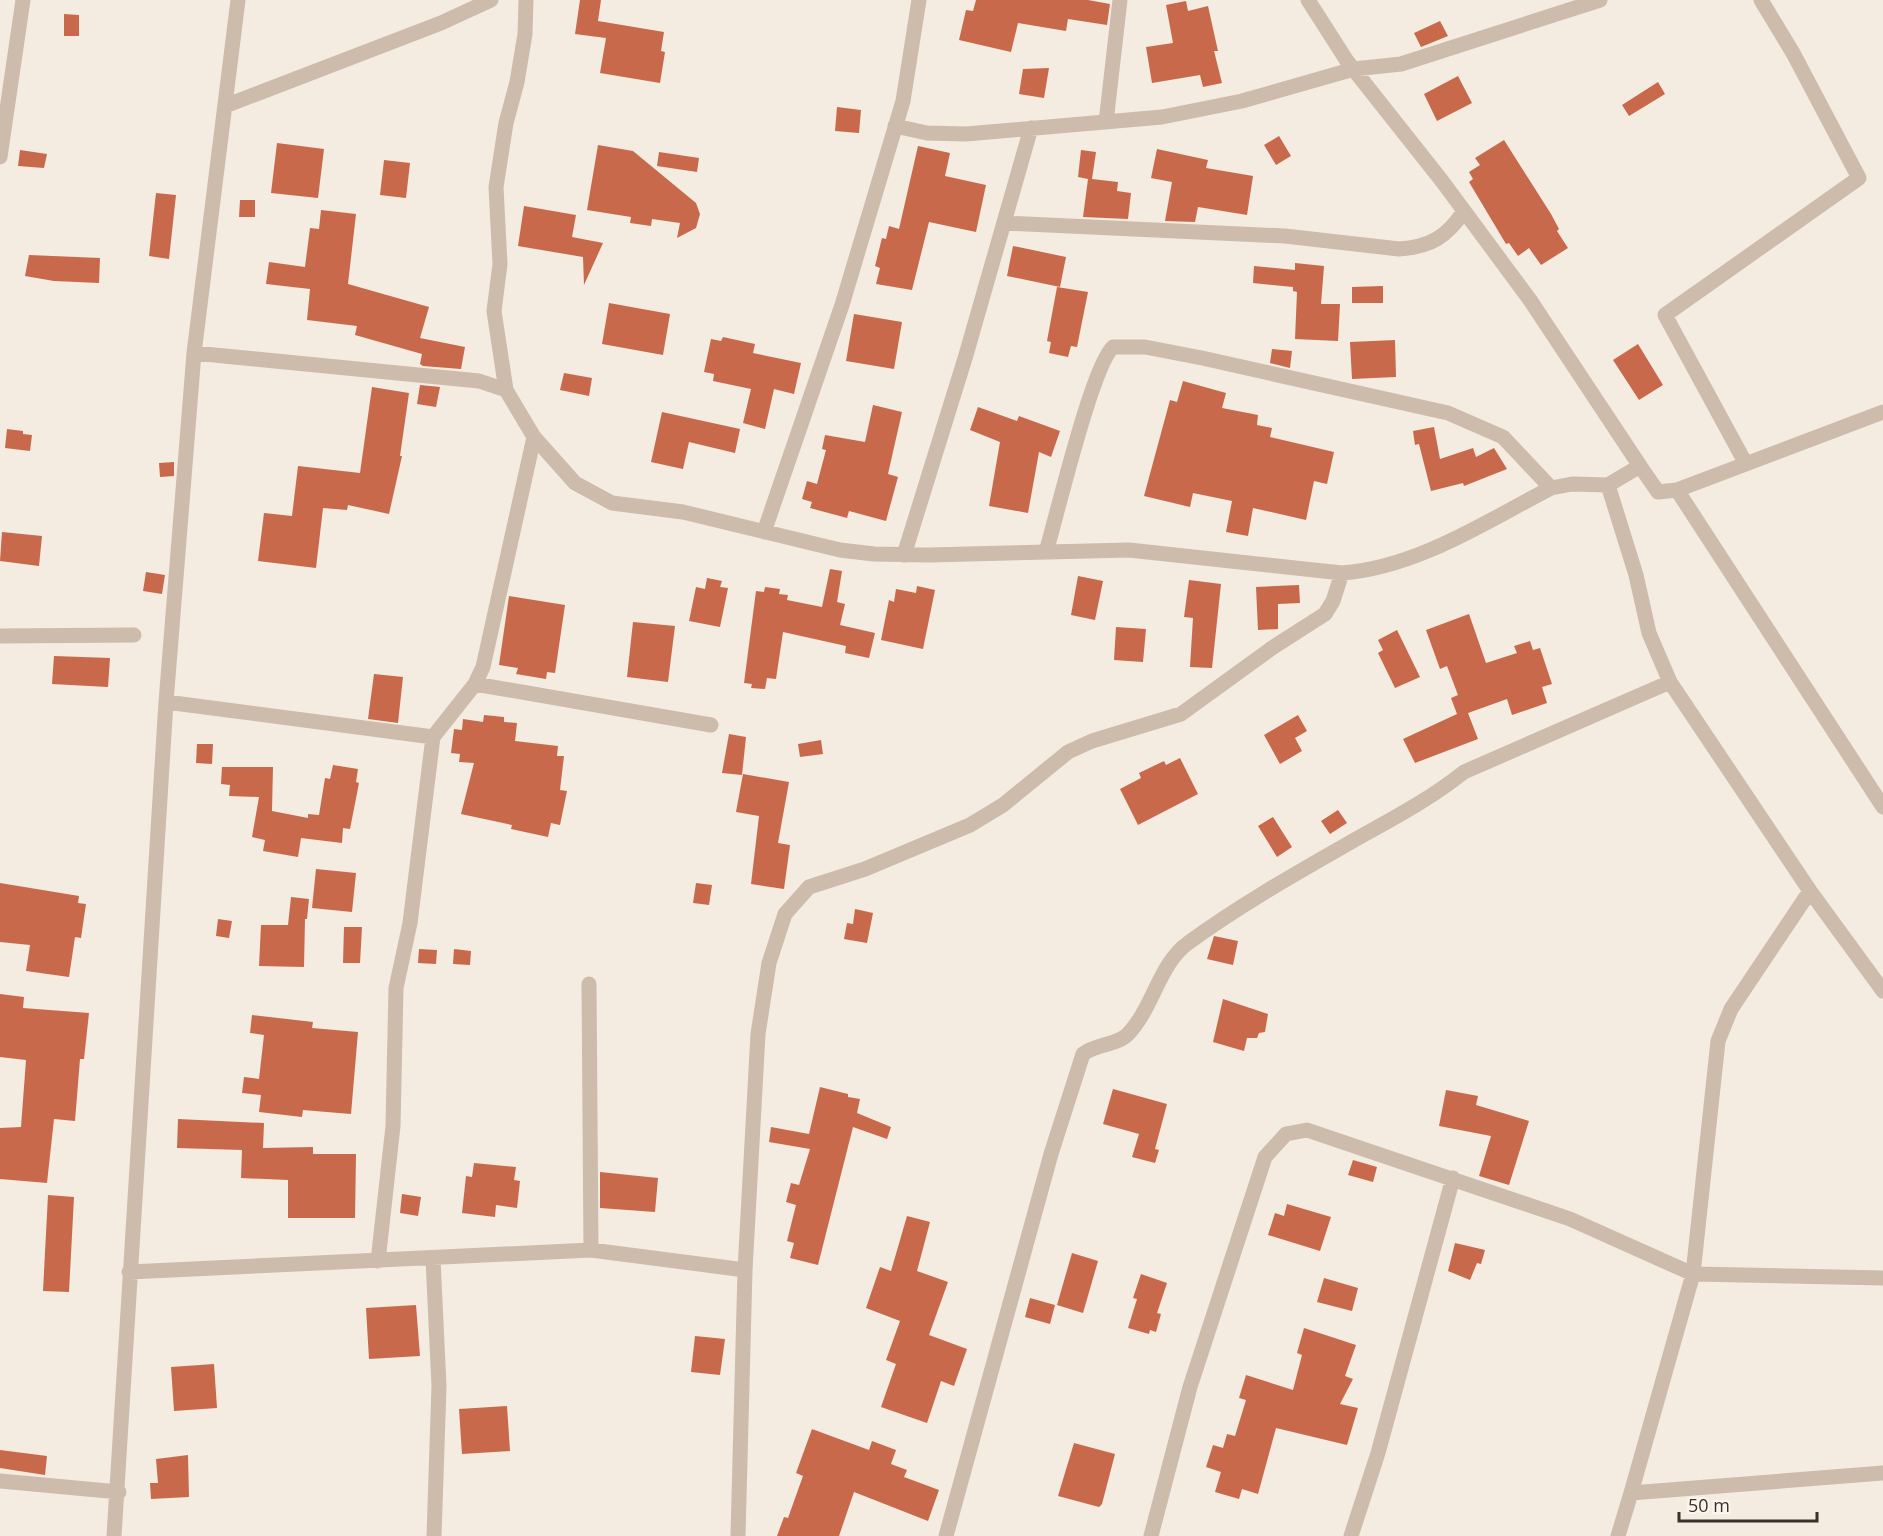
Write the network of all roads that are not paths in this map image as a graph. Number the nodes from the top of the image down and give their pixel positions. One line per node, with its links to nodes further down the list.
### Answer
1 (23, 0): 15 (street)
2 (238, 0): 11 (street)
3 (491, 0): 11 (street)
4 (526, 0): 19 (street)
5 (919, 0): 13 (street)
6 (1120, 0): 12 (street)
7 (1308, 0): 10 (street)
8 (1600, 0): 10 (street)
9 (1761, 0): 22 (street)
10 (1354, 69): 12 (street); 16 (street)
11 (225, 106): 18 (street)
12 (1106, 122): 14 (street)
13 (896, 126): 14 (street); 27 (street)
14 (1031, 128): 17 (street)
15 (0, 157)
16 (1464, 211): 17 (street); 23 (street)
17 (1004, 223): 29 (street)
18 (194, 353): 19 (street); 35 (street)
19 (506, 390): 21 (street)
20 (1883, 412): 22 (street)
21 (534, 436): 27 (street); 34 (street)
22 (1746, 464): 26 (street)
23 (1640, 466): 24 (street); 26 (street)
24 (1608, 485): 25 (street); 33 (street)
25 (1551, 488): 28 (street); 30 (street)
26 (1677, 490): 38 (street)
27 (764, 531): 29 (street)
28 (1046, 552): 29 (street); 30 (street)
29 (904, 555)
30 (1342, 573): 46 (street)
31 (134, 635): 32 (street)
32 (0, 636)
33 (1670, 682): 39 (street); 57 (street)
34 (475, 684): 36 (street); 37 (street)
35 (166, 702): 37 (street); 47 (street)
36 (711, 725)
37 (433, 737): 45 (street)
38 (1883, 807)
39 (1810, 891): 41 (street); 48 (street)
40 (590, 984): 43 (street)
41 (1883, 991)
42 (1453, 1178): 48 (street); 58 (street); 59 (street)
43 (591, 1250): 44 (street); 46 (street)
44 (434, 1259): 45 (street); 55 (street)
45 (378, 1261): 47 (street)
46 (745, 1270): 56 (street)
47 (129, 1272): 52 (street)
48 (1693, 1274): 49 (street); 53 (street)
49 (1883, 1278)
50 (1883, 1473): 53 (street)
51 (0, 1481): 52 (street)
52 (119, 1492): 54 (street)
53 (1631, 1494): 60 (street)
54 (114, 1536)
55 (434, 1536)
56 (738, 1536)
57 (946, 1536)
58 (1151, 1536)
59 (1351, 1536)
60 (1618, 1536)

